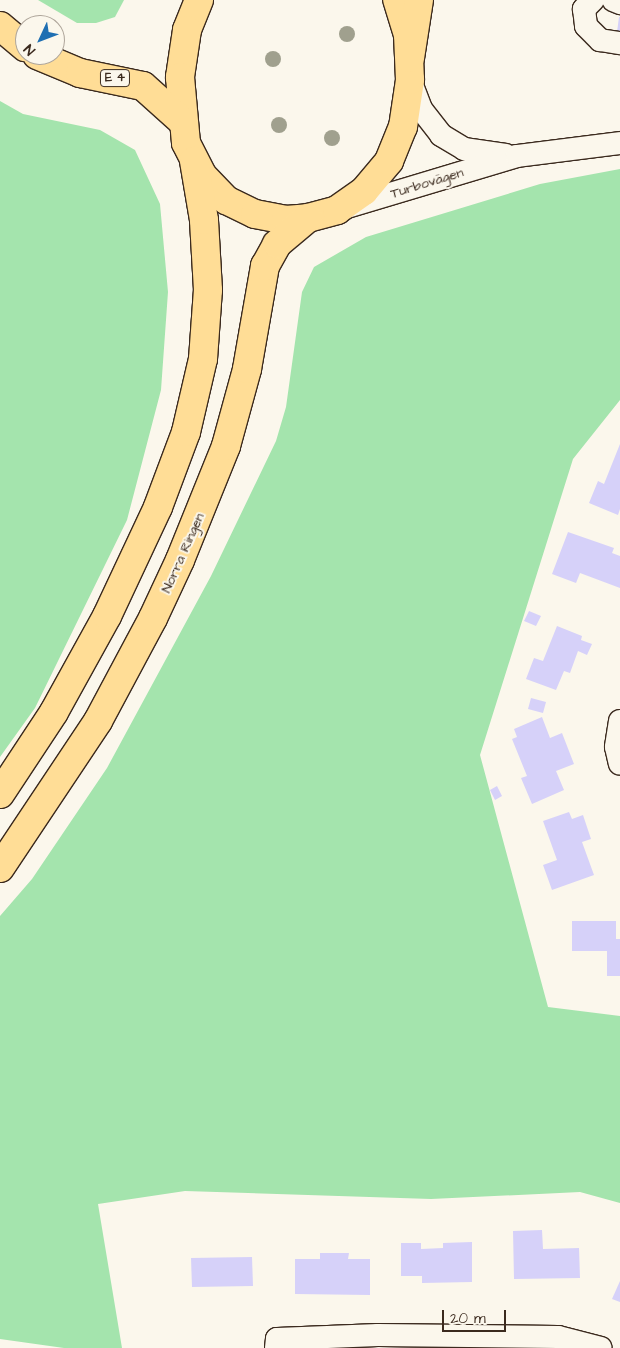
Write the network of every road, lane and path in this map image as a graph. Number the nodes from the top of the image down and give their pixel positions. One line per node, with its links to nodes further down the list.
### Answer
1 (199, 0): 12 (main road)
2 (396, 0): 11 (main road)
3 (420, 0): 11 (main road)
4 (593, 0): 9 (street)
5 (613, 0): 6 (street)
6 (620, 3)
7 (0, 26): 8 (main road)
8 (15, 39)
9 (620, 43)
10 (61, 65): 12 (main road, E 4)
11 (410, 69): 14 (street, Turbovägen); 16 (main road)
12 (182, 121): 15 (main road)
13 (620, 143): 14 (street, Turbovägen)
14 (517, 156): 16 (street, Turbovägen)
15 (194, 161): 17 (main road); 20 (main road)
16 (337, 210): 17 (main road)
17 (308, 218): 21 (main road, Norra Ringen)
18 (620, 721): 19 (street)
19 (620, 764)
20 (0, 794)
21 (0, 868)
22 (276, 1348): 23 (street)
23 (601, 1348)

